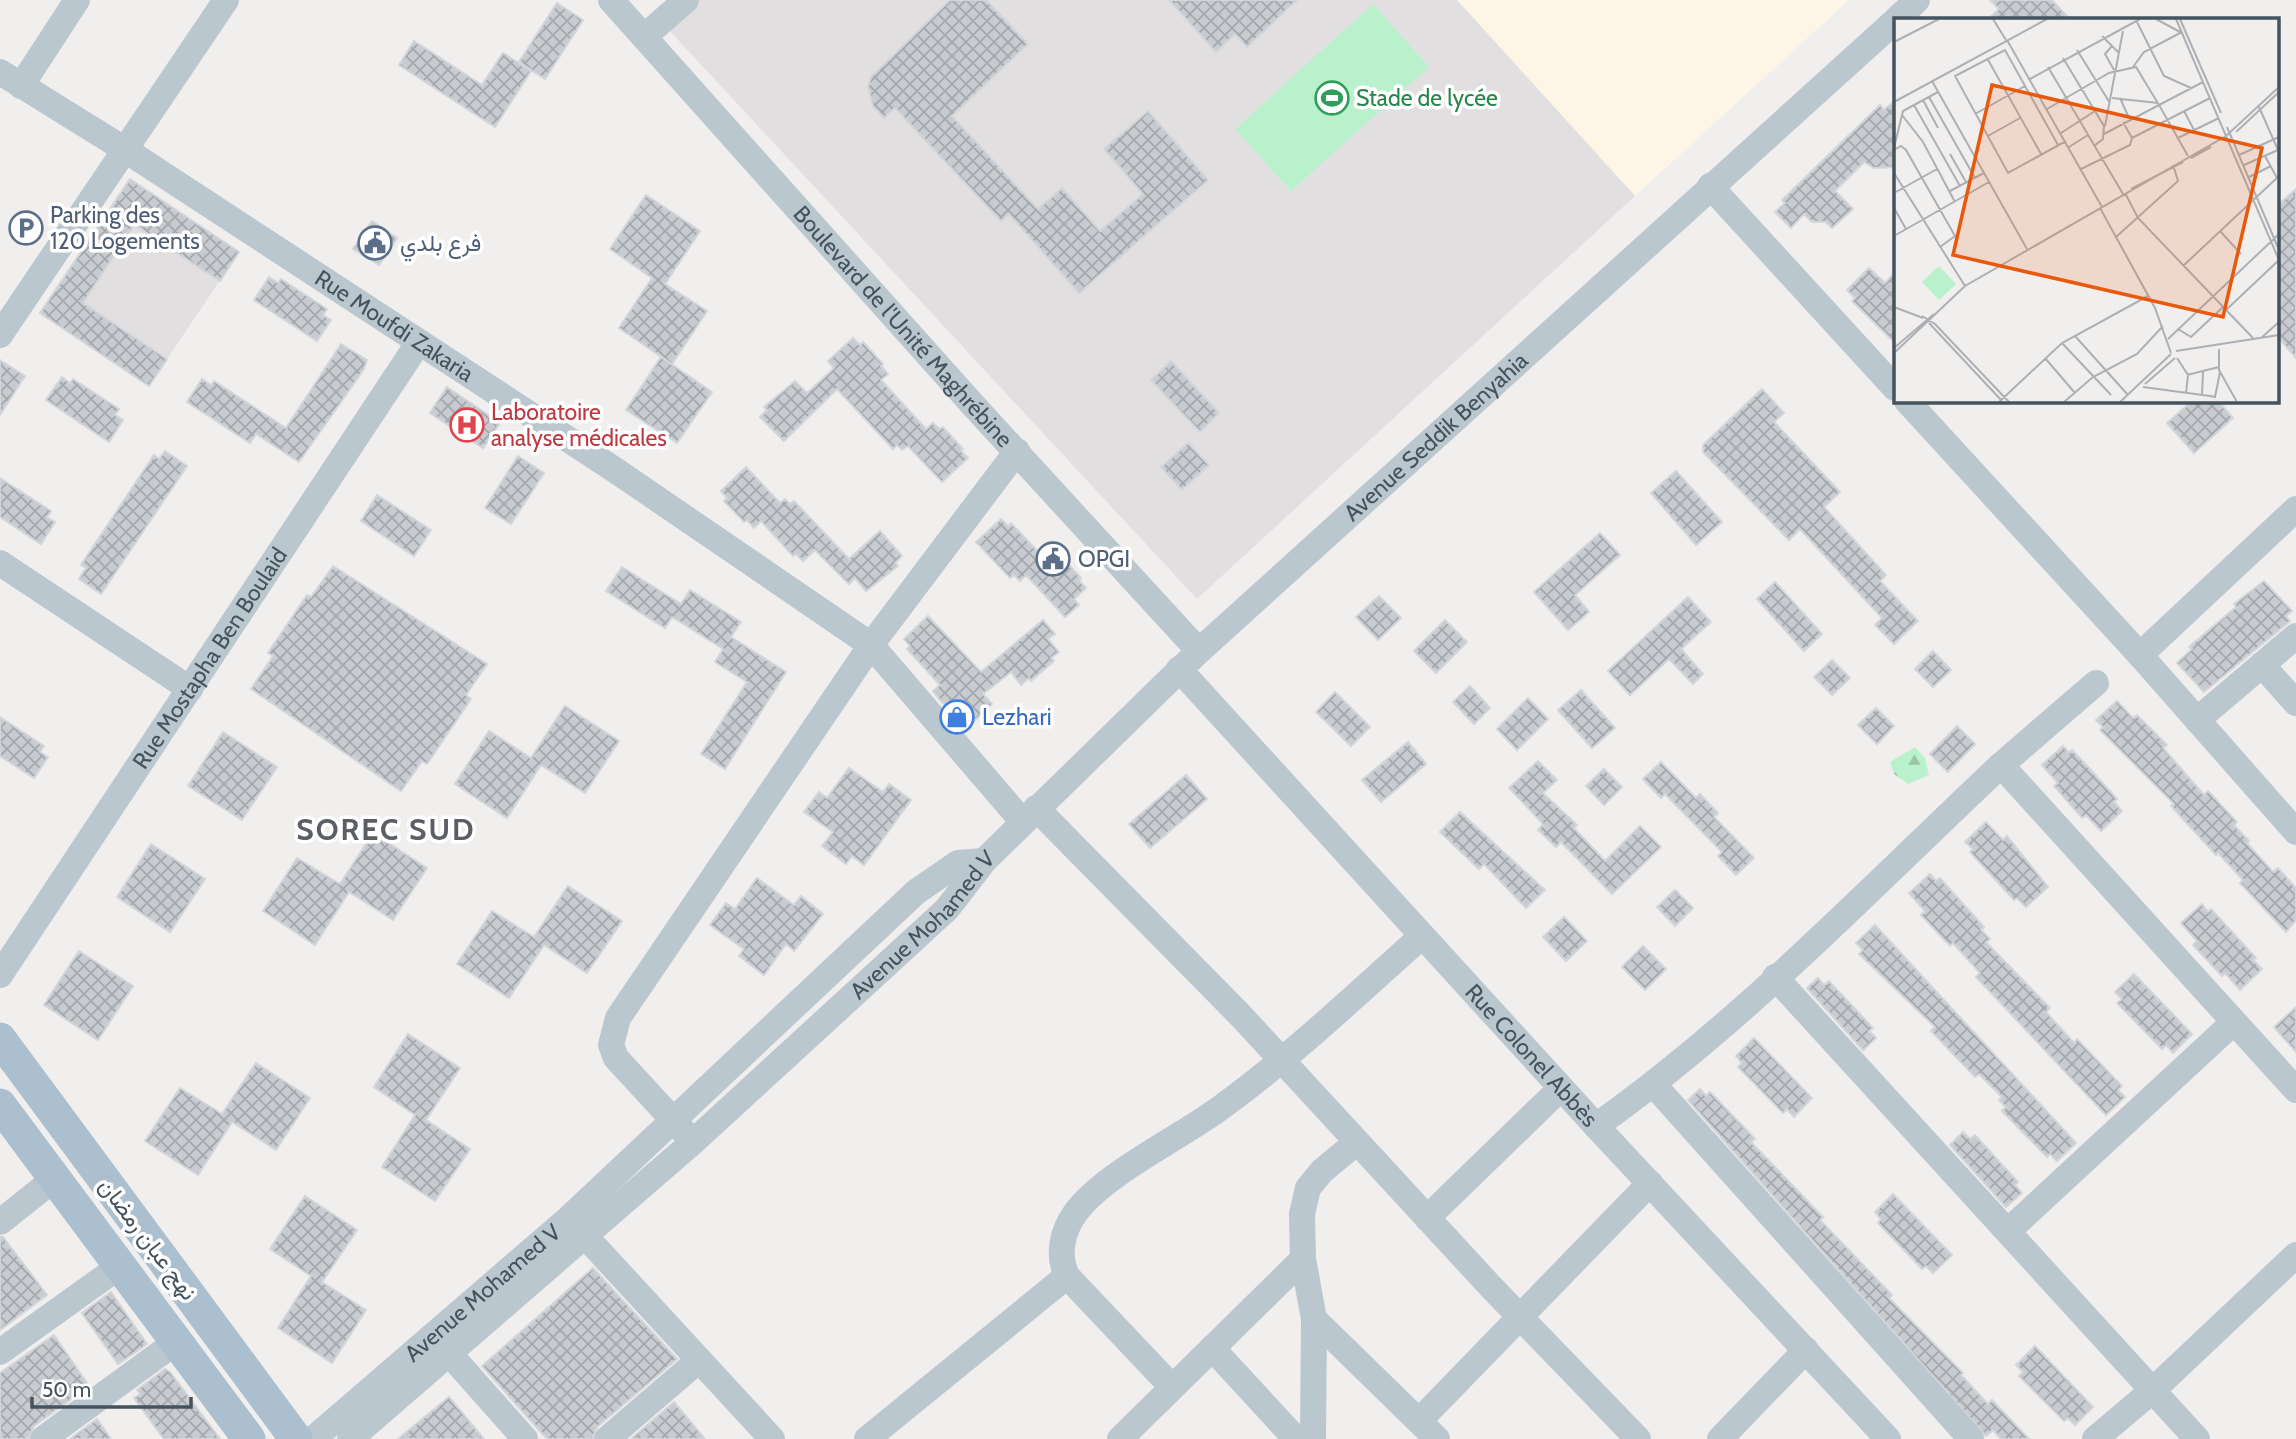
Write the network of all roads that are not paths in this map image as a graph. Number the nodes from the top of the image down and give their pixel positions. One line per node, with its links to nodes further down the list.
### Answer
1 (77, 0): 9 (street)
2 (226, 0): 10 (street)
3 (611, 0): 8 (street, Boulevard de l'Unité Maghrébine)
4 (686, 0): 8 (street)
5 (1917, 0): 6 (street, Avenue Seddik Benyahia)
6 (1898, 18)
7 (1894, 22): 11 (street, Avenue Seddik Benyahia)
8 (645, 36): 16 (street, Boulevard de l'Unité Maghrébine)
9 (11, 79): 10 (street, Rue Moufdi Zakaria)
10 (124, 149): 12 (street); 13 (street, Rue Moufdi Zakaria)
11 (1710, 186): 14 (street); 21 (street, Avenue Seddik Benyahia)
12 (1, 331)
13 (419, 342): 20 (street, Rue Moufdi Zakaria); 26 (street, Rue Mostapha Ben Boulaid)
14 (1894, 387)
15 (1908, 402): 22 (street)
16 (1017, 451): 20 (street); 21 (street, Boulevard de l'Unité Maghrébine)
17 (2296, 509): 22 (street)
18 (0, 563): 26 (street)
19 (2296, 636): 23 (street)
20 (871, 645): 30 (street, Rue Moufdi Zakaria); 43 (street)
21 (1199, 651): 24 (street, Avenue Seddik Benyahia)
22 (2140, 655): 28 (street)
23 (2262, 665): 27 (street); 28 (street)
24 (1179, 669): 30 (street, Avenue Seddik Benyahia); 33 (street, Rue Colonel Abbès)
25 (2096, 683): 29 (street)
26 (190, 689): 34 (street, Rue Mostapha Ben Boulaid)
27 (2296, 703)
28 (2197, 720): 31 (street)
29 (2001, 765): 35 (street); 36 (street)
30 (1030, 815): 32 (street, Avenue Seddik Benyahia); 38 (street, Rue Moufdi Zakaria)
31 (2296, 832)
32 (984, 861): 43 (street, Avenue Mohamed V); 45 (street, Avenue Mohamed V)
33 (1422, 936): 38 (street); 40 (street, Rue Colonel Abbès)
34 (0, 975)
35 (1775, 977): 39 (street); 51 (street)
36 (2234, 1022): 41 (street); 51 (street)
37 (0, 1039): 71 (main road, نهج عبان رمضان)
38 (1283, 1061): 46 (street, Rue Moufdi Zakaria); 56 (street)
39 (1654, 1085): 44 (street); 83 (street)
40 (1561, 1088): 44 (street, Rue Colonel Abbès); 49 (street)
41 (2296, 1090)
42 (0, 1105): 47 (main road, نهج عبان رمضان)
43 (674, 1122): 45 (street); 60 (street, Avenue Mohamed V)
44 (1596, 1126): 48 (street, Rue Colonel Abbès)
45 (693, 1142): 52 (street, Avenue Mohamed V)
46 (1357, 1142): 49 (street, Rue Moufdi Zakaria); 54 (street)
47 (54, 1179): 50 (street); 55 (main road, نهج عبان رمضان)
48 (1650, 1184): 57 (street); 62 (street, Rue Colonel Abbès)
49 (1427, 1217): 57 (street, Rue Moufdi Zakaria)
50 (0, 1222)
51 (2008, 1231): 66 (street)
52 (586, 1237): 60 (street, Avenue Mohamed V); 64 (street)
53 (2296, 1255): 66 (street)
54 (1303, 1259): 58 (street); 61 (street)
55 (120, 1266): 59 (main road, نهج عبان رمضان); 63 (street)
56 (1067, 1276): 65 (street); 77 (street)
57 (1520, 1317): 67 (street); 80 (street, Rue Moufdi Zakaria)
58 (1314, 1319): 67 (street); 79 (street)
59 (176, 1342): 69 (street); 70 (main road, نهج عبان رمضان)
60 (441, 1345): 72 (street, Avenue Mohamed V); 73 (street, Avenue Mohamed V); 74 (street)
61 (1212, 1348): 65 (street); 78 (street)
62 (1806, 1350): 81 (street); 82 (street, Rue Colonel Abbès)
63 (0, 1352)
64 (699, 1360): 75 (street); 76 (street)
65 (1172, 1387): 68 (street)
66 (2153, 1390): 84 (street); 85 (street)
67 (1428, 1430)
68 (1129, 1436)
69 (43, 1439)
70 (249, 1439)
71 (296, 1439)
72 (313, 1439)
73 (350, 1439)
74 (525, 1439)
75 (607, 1439)
76 (772, 1439)
77 (867, 1439)
78 (1296, 1439)
79 (1312, 1439)
80 (1638, 1439)
81 (1720, 1439)
82 (1888, 1439)
83 (1971, 1439)
84 (2095, 1439)
85 (2197, 1439)

